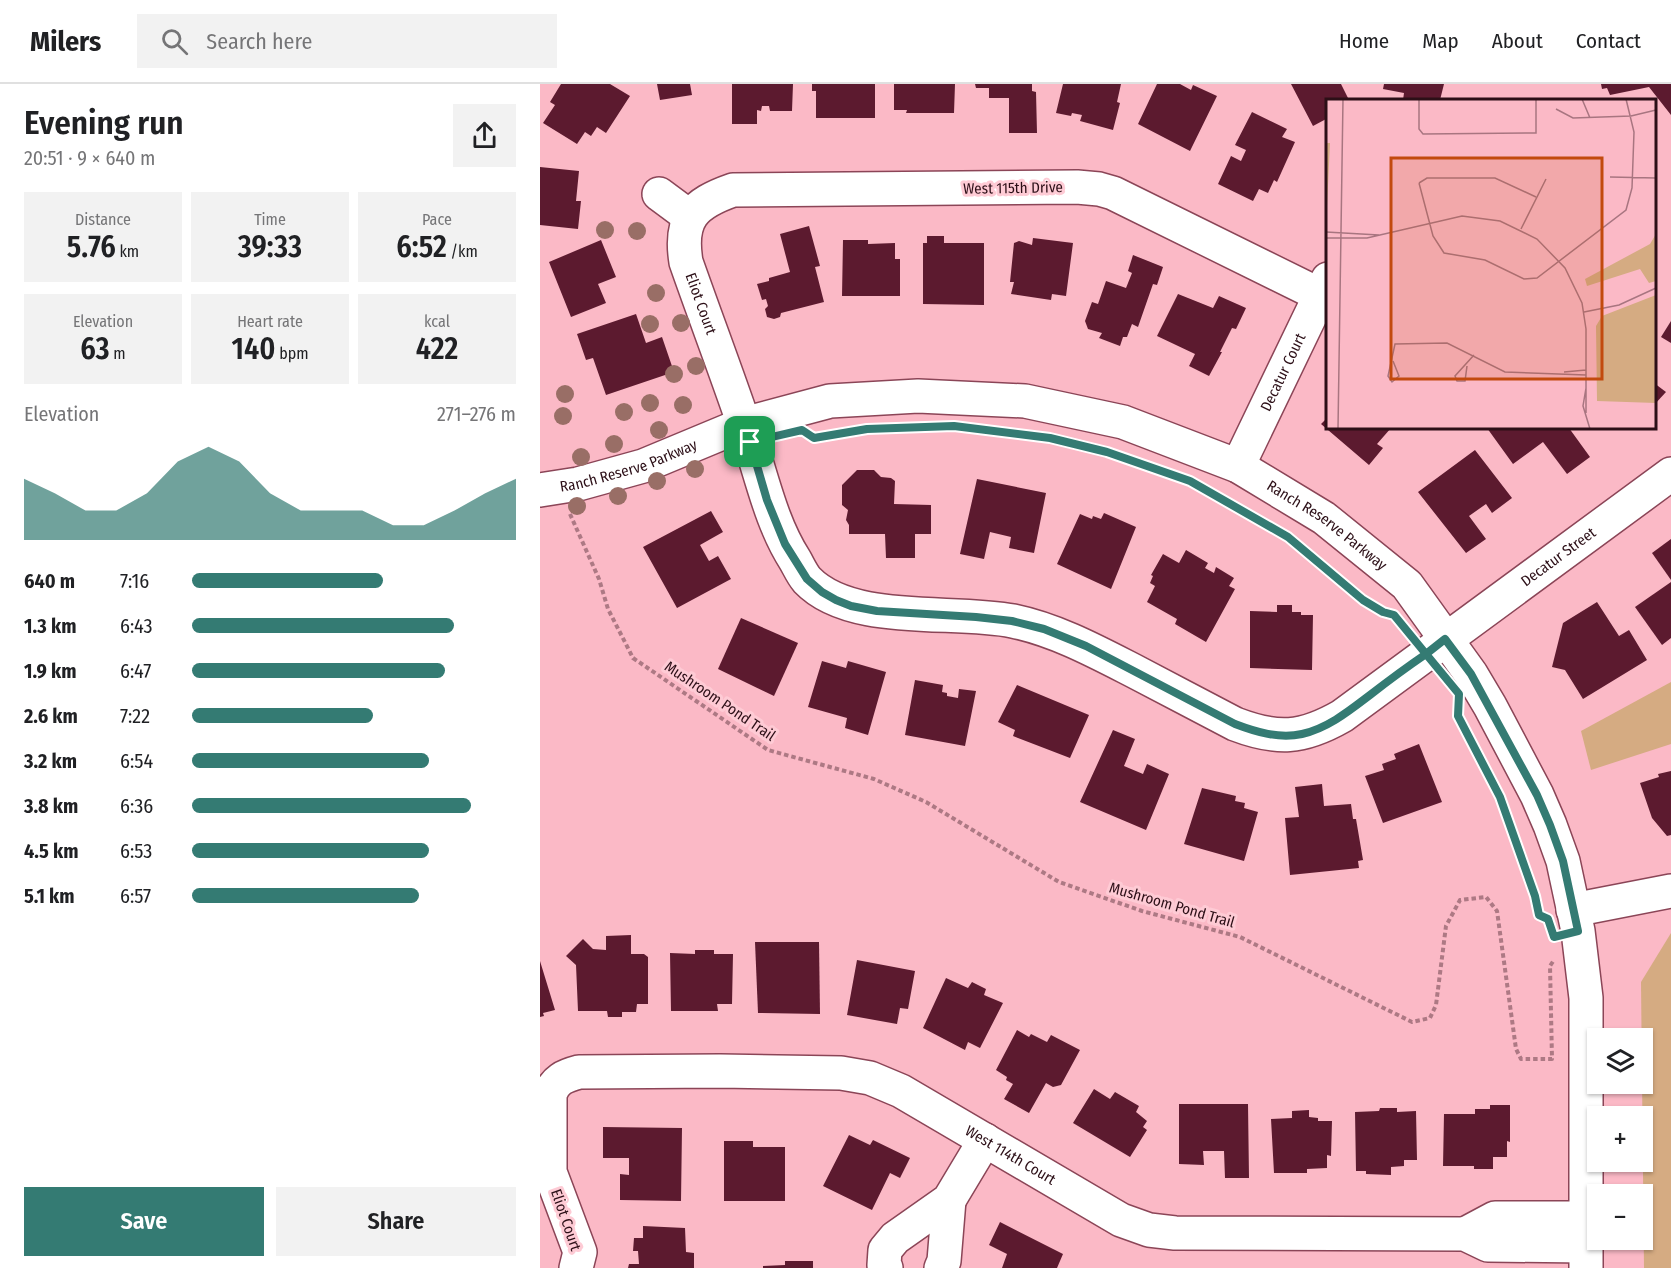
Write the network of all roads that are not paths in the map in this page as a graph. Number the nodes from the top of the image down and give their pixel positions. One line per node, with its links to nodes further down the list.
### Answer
1 (659, 194): 2 (street)
2 (690, 217): 3 (street, West 115th Drive); 4 (street, Eliot Court)
3 (1324, 287): 5 (street, Decatur Court)
4 (744, 424): 5 (street, Ranch Reserve Parkway); 7 (street, Ranch Reserve Parkway); 8 (street, Eliot Court)
5 (1238, 466): 8 (street, Ranch Reserve Parkway)
6 (1671, 474): 8 (street, Decatur Street)
7 (540, 490)
8 (1445, 639): 10 (street, Ranch Reserve Parkway)
9 (1671, 891): 10 (street)
10 (1561, 914): 15 (street, Ranch Reserve Parkway)
11 (559, 1080): 12 (street, West 114th Court); 13 (street, Eliot Court)
12 (985, 1140): 14 (street); 15 (street, West 114th Court)
13 (545, 1183): 16 (street, Eliot Court)
14 (949, 1200): 17 (street); 18 (street)
15 (1586, 1244)
16 (576, 1268)
17 (886, 1268)
18 (941, 1268)

